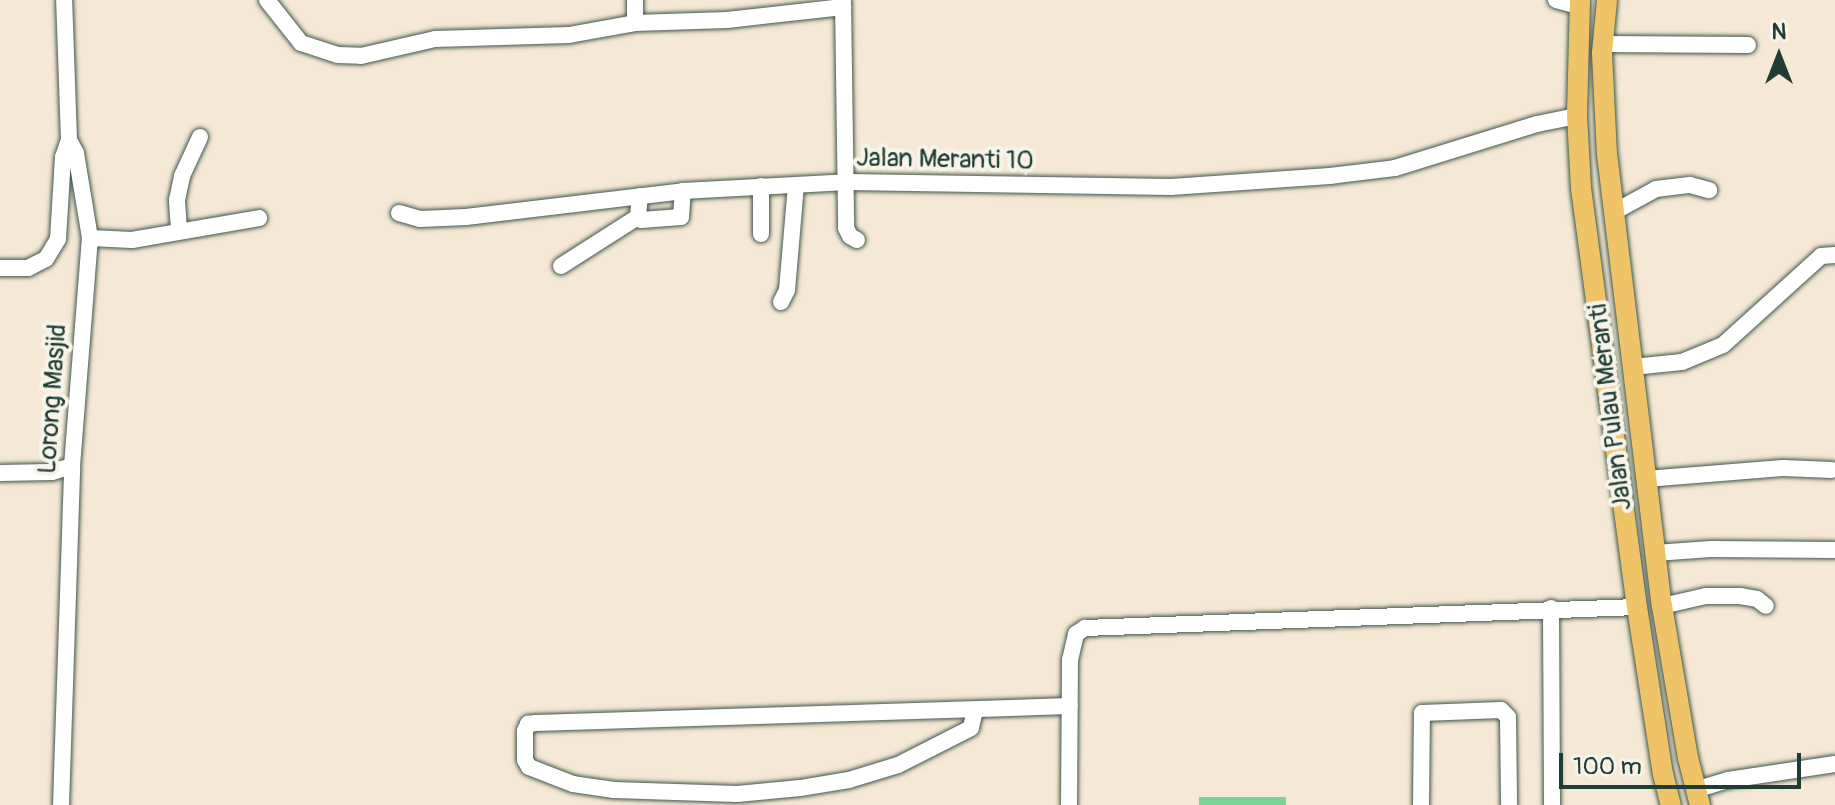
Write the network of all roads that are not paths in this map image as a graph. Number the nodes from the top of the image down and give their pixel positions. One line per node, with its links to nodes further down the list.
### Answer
1 (64, 0): 13 (street, Lorong Masjid)
2 (267, 0): 8 (street)
3 (635, 0): 8 (street)
4 (1556, 0): 6 (street)
5 (1607, 0): 9 (main road, Jalan Pulau Meranti)
6 (1580, 3): 11 (main road, Jalan Pulau Meranti)
7 (843, 4): 8 (street); 16 (street)
8 (635, 23)
9 (1603, 44): 10 (street); 14 (main road, Jalan Pulau Meranti)
10 (1748, 45)
11 (1577, 116): 15 (main road, Jalan Pulau Meranti); 16 (street, Jalan Meranti 10)
12 (200, 137): 26 (street)
13 (69, 140): 28 (street, Lorong Masjid); 32 (street)
14 (1607, 154): 15 (main road); 22 (main road, Jalan Pulau Meranti)
15 (1579, 156): 43 (main road, Jalan Pulau Meranti)
16 (847, 182): 17 (street, Jalan Meranti 10); 29 (street)
17 (796, 185): 18 (street, Jalan Meranti 10); 33 (street)
18 (761, 186): 20 (street, Jalan Meranti 10); 27 (street)
19 (1709, 190): 22 (street)
20 (683, 191): 21 (street, Jalan Meranti 10); 24 (street)
21 (640, 196): 23 (street, Jalan Meranti 10); 24 (street)
22 (1614, 212): 34 (main road, Jalan Pulau Meranti)
23 (399, 213)
24 (638, 217): 31 (street)
25 (259, 218): 26 (street)
26 (179, 230): 28 (street)
27 (761, 234)
28 (90, 238): 35 (street, Lorong Masjid)
29 (857, 240)
30 (1835, 255): 34 (street)
31 (561, 266)
32 (0, 268)
33 (781, 302)
34 (1633, 367): 38 (main road, Jalan Pulau Meranti)
35 (72, 466): 37 (street); 49 (street, Lorong Masjid)
36 (1832, 470): 38 (street)
37 (0, 473)
38 (1646, 479): 40 (main road, Jalan Pulau Meranti)
39 (1835, 550): 40 (street)
40 (1655, 553): 41 (main road, Jalan Pulau Meranti)
41 (1662, 606): 42 (street); 48 (main road, Jalan Pulau Meranti)
42 (1766, 606)
43 (1637, 607): 44 (street); 54 (main road, Jalan Pulau Meranti)
44 (1551, 608): 45 (street); 53 (street)
45 (1070, 706): 46 (street); 50 (street)
46 (975, 710): 46 (street)
47 (1835, 764): 48 (street)
48 (1698, 797)
49 (61, 805)
50 (1069, 805)
51 (1421, 805): 52 (street)
52 (1509, 805)
53 (1552, 805)
54 (1671, 805)

